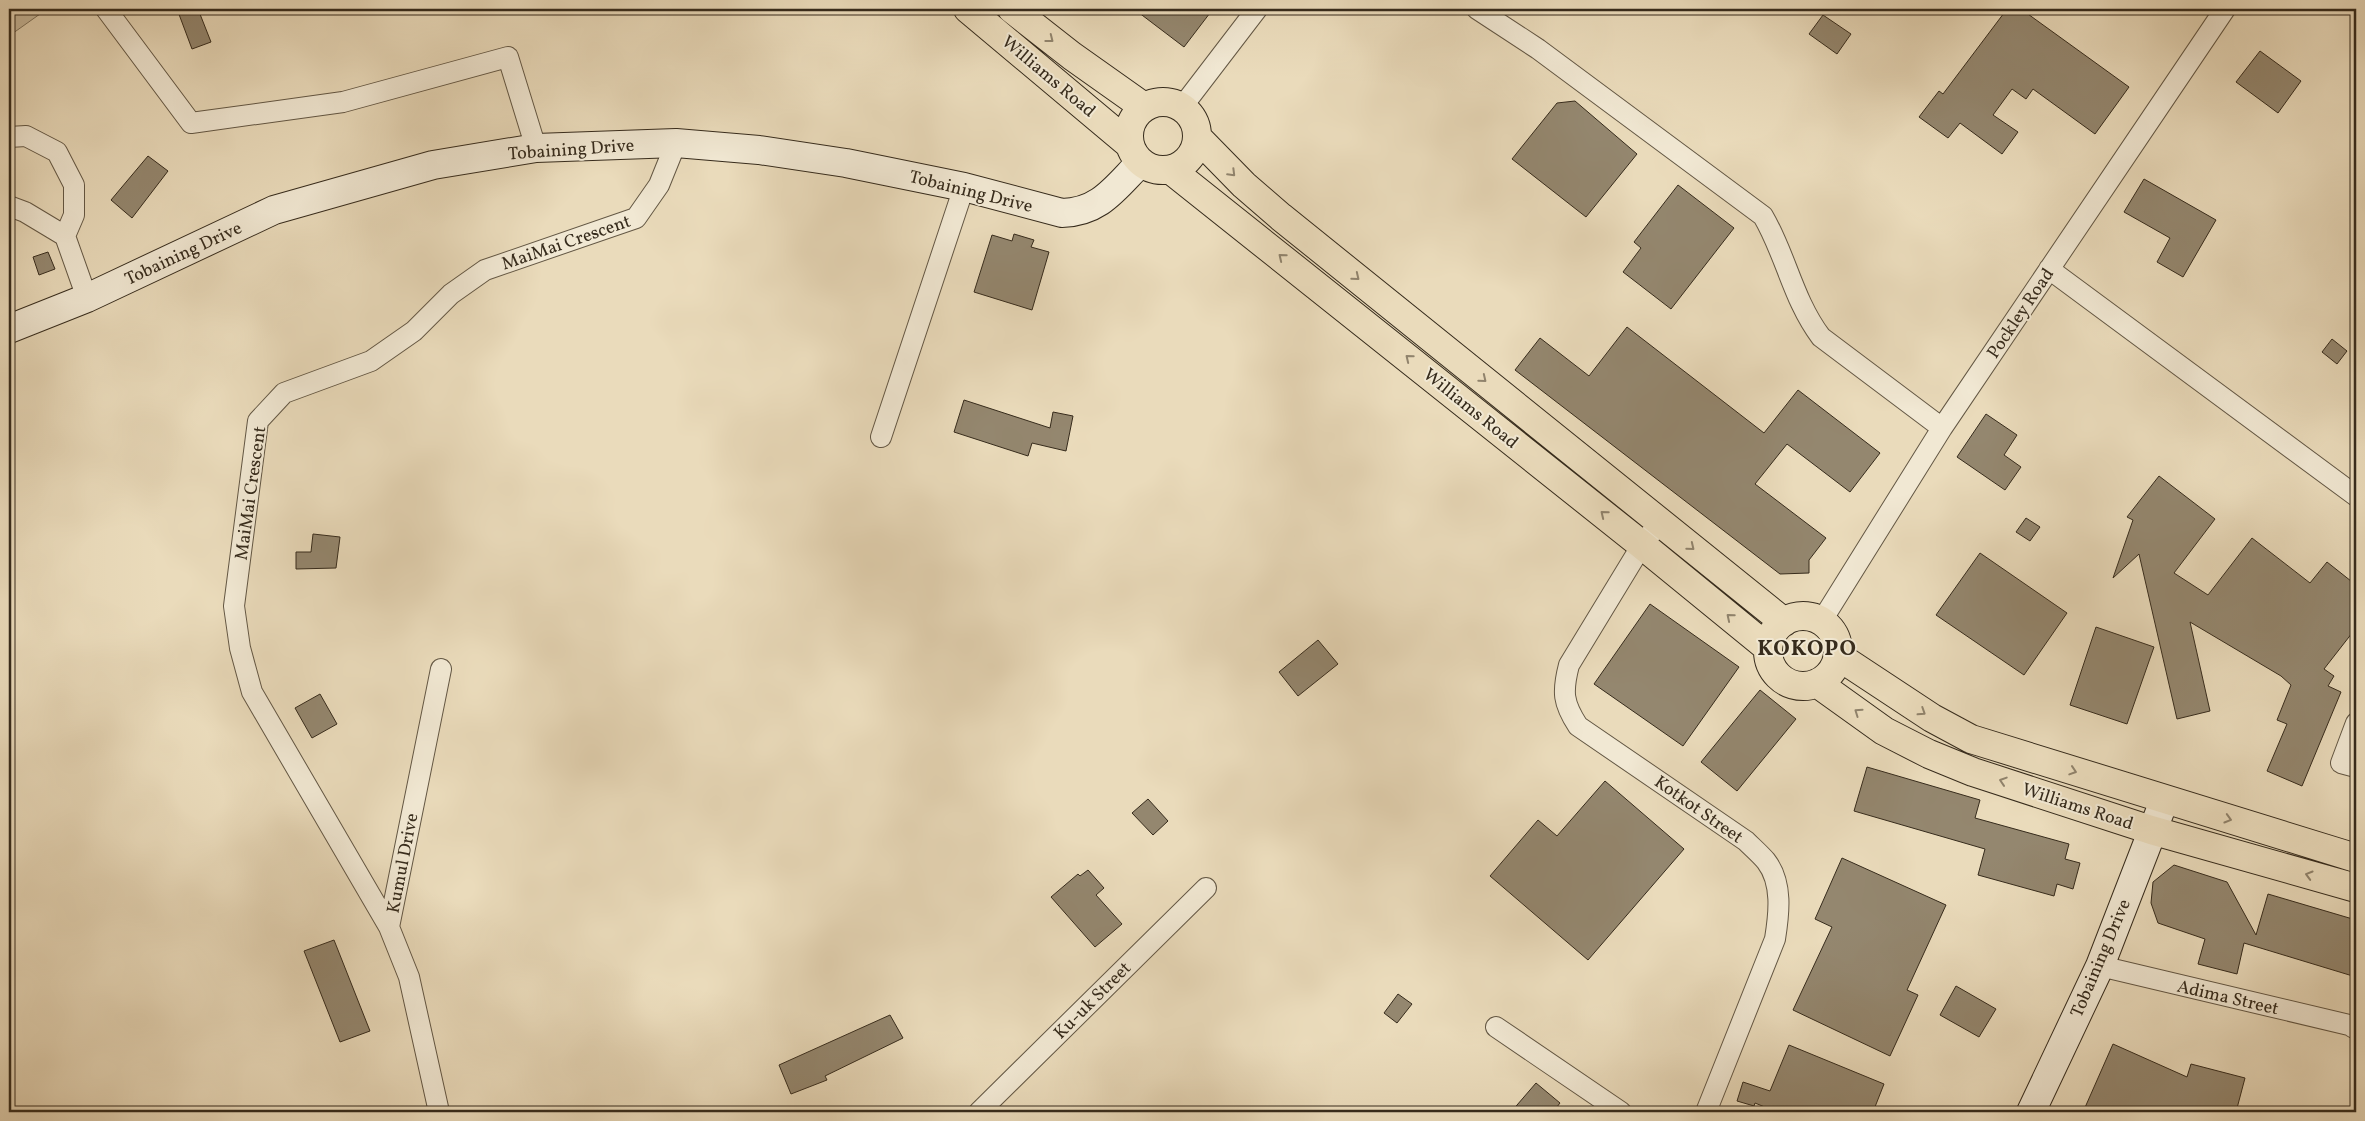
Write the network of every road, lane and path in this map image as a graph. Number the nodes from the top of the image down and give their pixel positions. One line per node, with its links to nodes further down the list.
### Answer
1 (106, 9): 12 (street)
2 (968, 9): 13 (main road, Williams Road)
3 (1012, 9): 7 (main road, Williams Road, one-way to 7)
4 (1257, 9): 8 (street)
5 (1477, 9): 21 (street)
6 (2225, 9): 18 (street, Pockley Road)
7 (1144, 107): 8 (main road); 13 (main road)
8 (1182, 107): 10 (main road, Williams Road)
9 (9, 137): 17 (street)
10 (1198, 138): 14 (main road); 24 (main road, Williams Road, one-way to 24)
11 (676, 143): 12 (street, Tobaining Drive); 15 (street, Tobaining Drive); 39 (street, MaiMai Crescent)
12 (536, 148): 19 (street, Tobaining Drive)
13 (1135, 154): 14 (main road, Williams Road); 15 (street, Tobaining Drive)
14 (1171, 170): 25 (main road, Williams Road, one-way to 14)
15 (964, 187): 22 (street)
16 (9, 206): 17 (street)
17 (65, 236): 19 (street)
18 (2049, 269): 21 (street, Pockley Road); 23 (street)
19 (87, 298): 20 (street, Tobaining Drive)
20 (9, 329)
21 (1942, 428): 27 (street, Pockley Road)
22 (881, 437)
23 (2356, 496)
24 (1660, 522): 25 (street, Kotkot Street); 26 (main road, Williams Road, one-way to 26)
25 (1642, 544): 28 (main road, Williams Road, one-way to 25); 46 (street, Kotkot Street)
26 (1784, 622): 27 (main road); 28 (main road)
27 (1821, 622): 29 (main road)
28 (1768, 648): 31 (main road)
29 (1838, 656): 31 (main road); 34 (main road, Williams Road, one-way to 34)
30 (441, 669): 39 (street, Kumul Drive)
31 (1817, 683): 35 (main road, Williams Road, one-way to 31)
32 (2356, 724): 33 (street)
33 (2356, 767)
34 (2164, 800): 35 (street, Tobaining Drive); 36 (main road, Williams Road, one-way to 36)
35 (2151, 830): 38 (main road, Williams Road, one-way to 35); 40 (street, Tobaining Drive)
36 (2356, 858)
37 (1206, 888): 44 (street, Ku-uk Street)
38 (2356, 888)
39 (389, 927): 43 (street, Kumul Drive)
40 (2100, 966): 42 (street, Adima Street); 47 (street, Tobaining Drive)
41 (1496, 1027): 45 (street)
42 (2356, 1029)
43 (439, 1112)
44 (979, 1112)
45 (1621, 1112)
46 (1706, 1112)
47 (2031, 1112)

